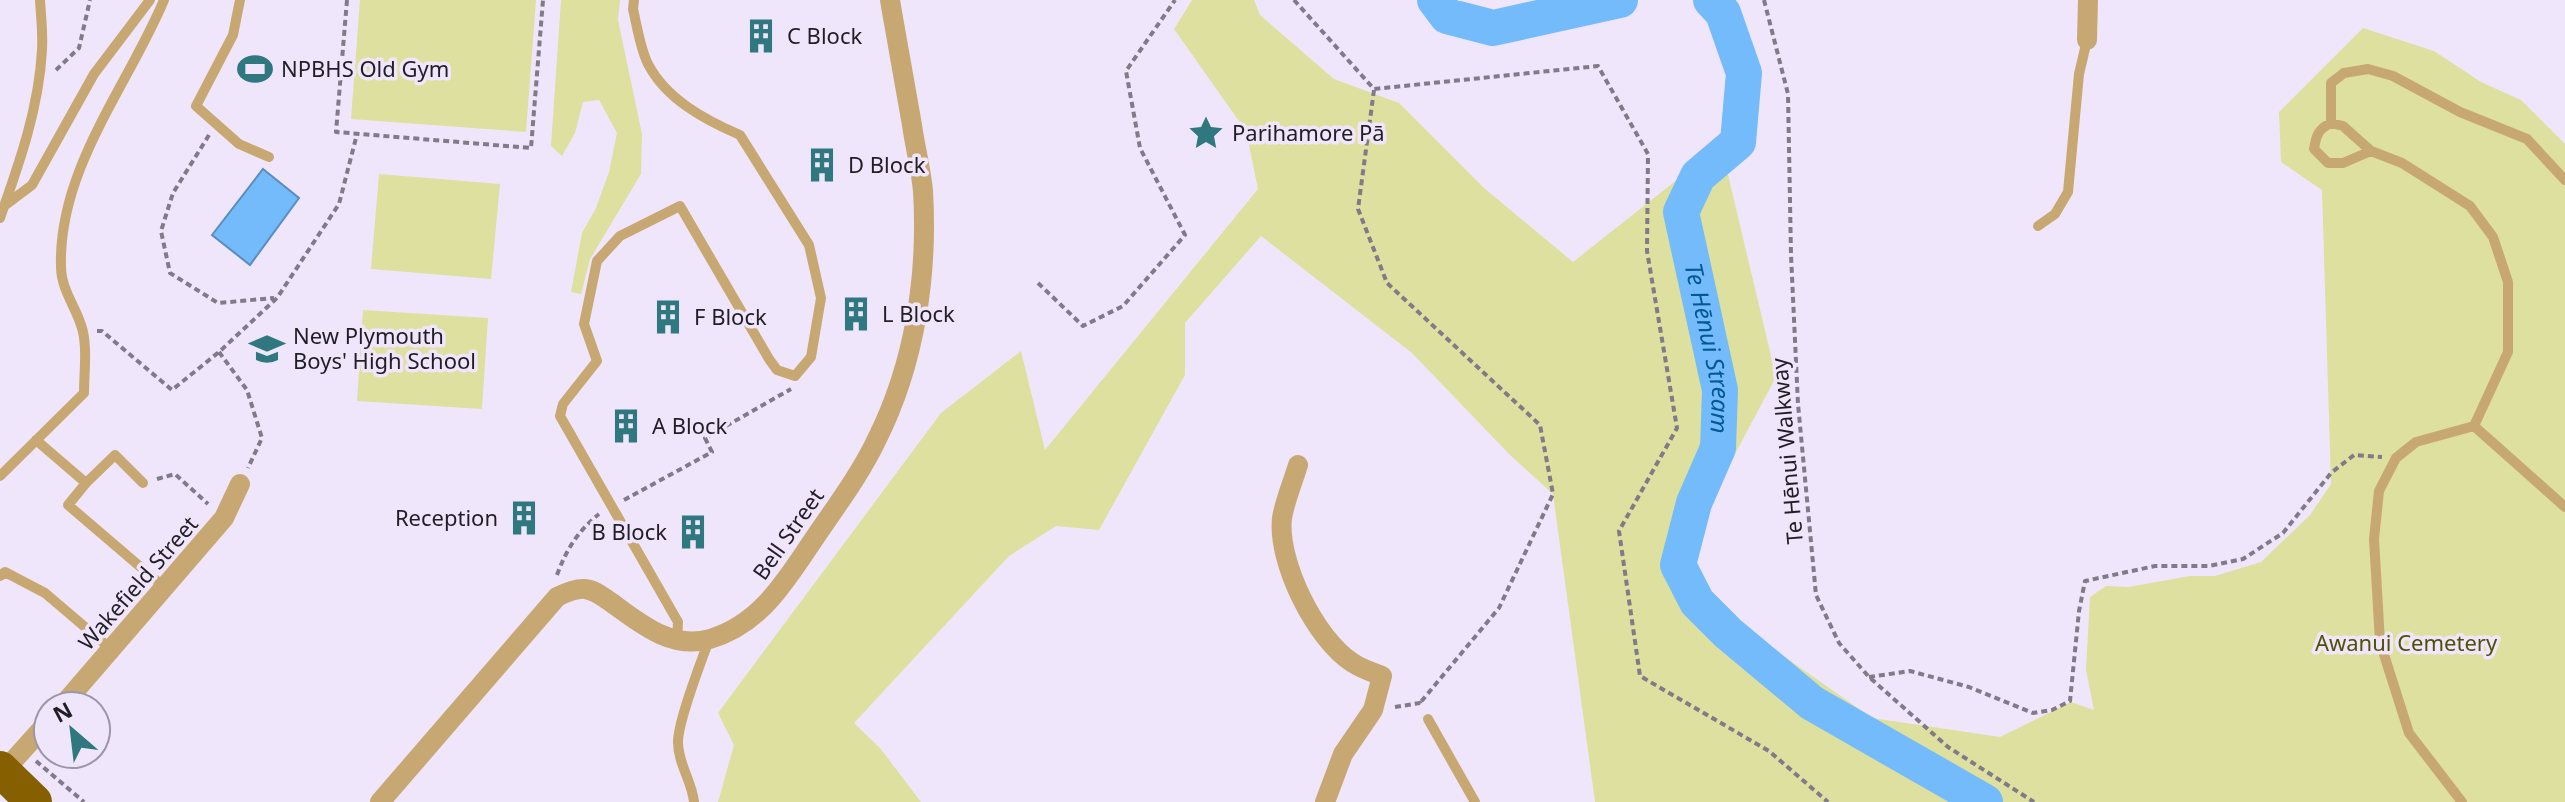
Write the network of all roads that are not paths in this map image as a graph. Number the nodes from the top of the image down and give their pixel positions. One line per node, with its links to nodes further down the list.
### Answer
1 (40, 0): 13 (lane)
2 (150, 0): 13 (lane)
3 (164, 0): 17 (lane)
4 (240, 0): 11 (lane)
5 (634, 0): 26 (lane)
6 (890, 0): 27 (street, Bell Street)
7 (2088, 0): 8 (street)
8 (2087, 40): 15 (lane)
9 (2331, 123): 10 (lane); 10 (lane); 12 (lane)
10 (2371, 151): 16 (lane)
11 (269, 157)
12 (2565, 180)
13 (4, 206): 14 (lane)
14 (0, 218)
15 (2038, 226)
16 (2474, 426): 23 (lane); 38 (lane)
17 (36, 440): 19 (lane); 20 (lane)
18 (1298, 465): 36 (street)
19 (0, 476)
20 (86, 483): 21 (lane); 25 (lane)
21 (143, 483)
22 (240, 484): 25 (street, Wakefield Street)
23 (2565, 507)
24 (0, 576): 28 (lane)
25 (165, 588): 28 (street, Wakefield Street)
26 (677, 640): 27 (street, Bell Street); 34 (street, Bell Street)
27 (709, 640): 35 (lane)
28 (112, 650): 29 (street, Wakefield Street)
29 (76, 690)
30 (1428, 719): 37 (lane)
31 (32, 742): 32 (street)
32 (12, 767): 33 (highway)
33 (34, 802)
34 (380, 802)
35 (694, 802)
36 (1325, 802)
37 (1475, 802)
38 (2462, 802)

